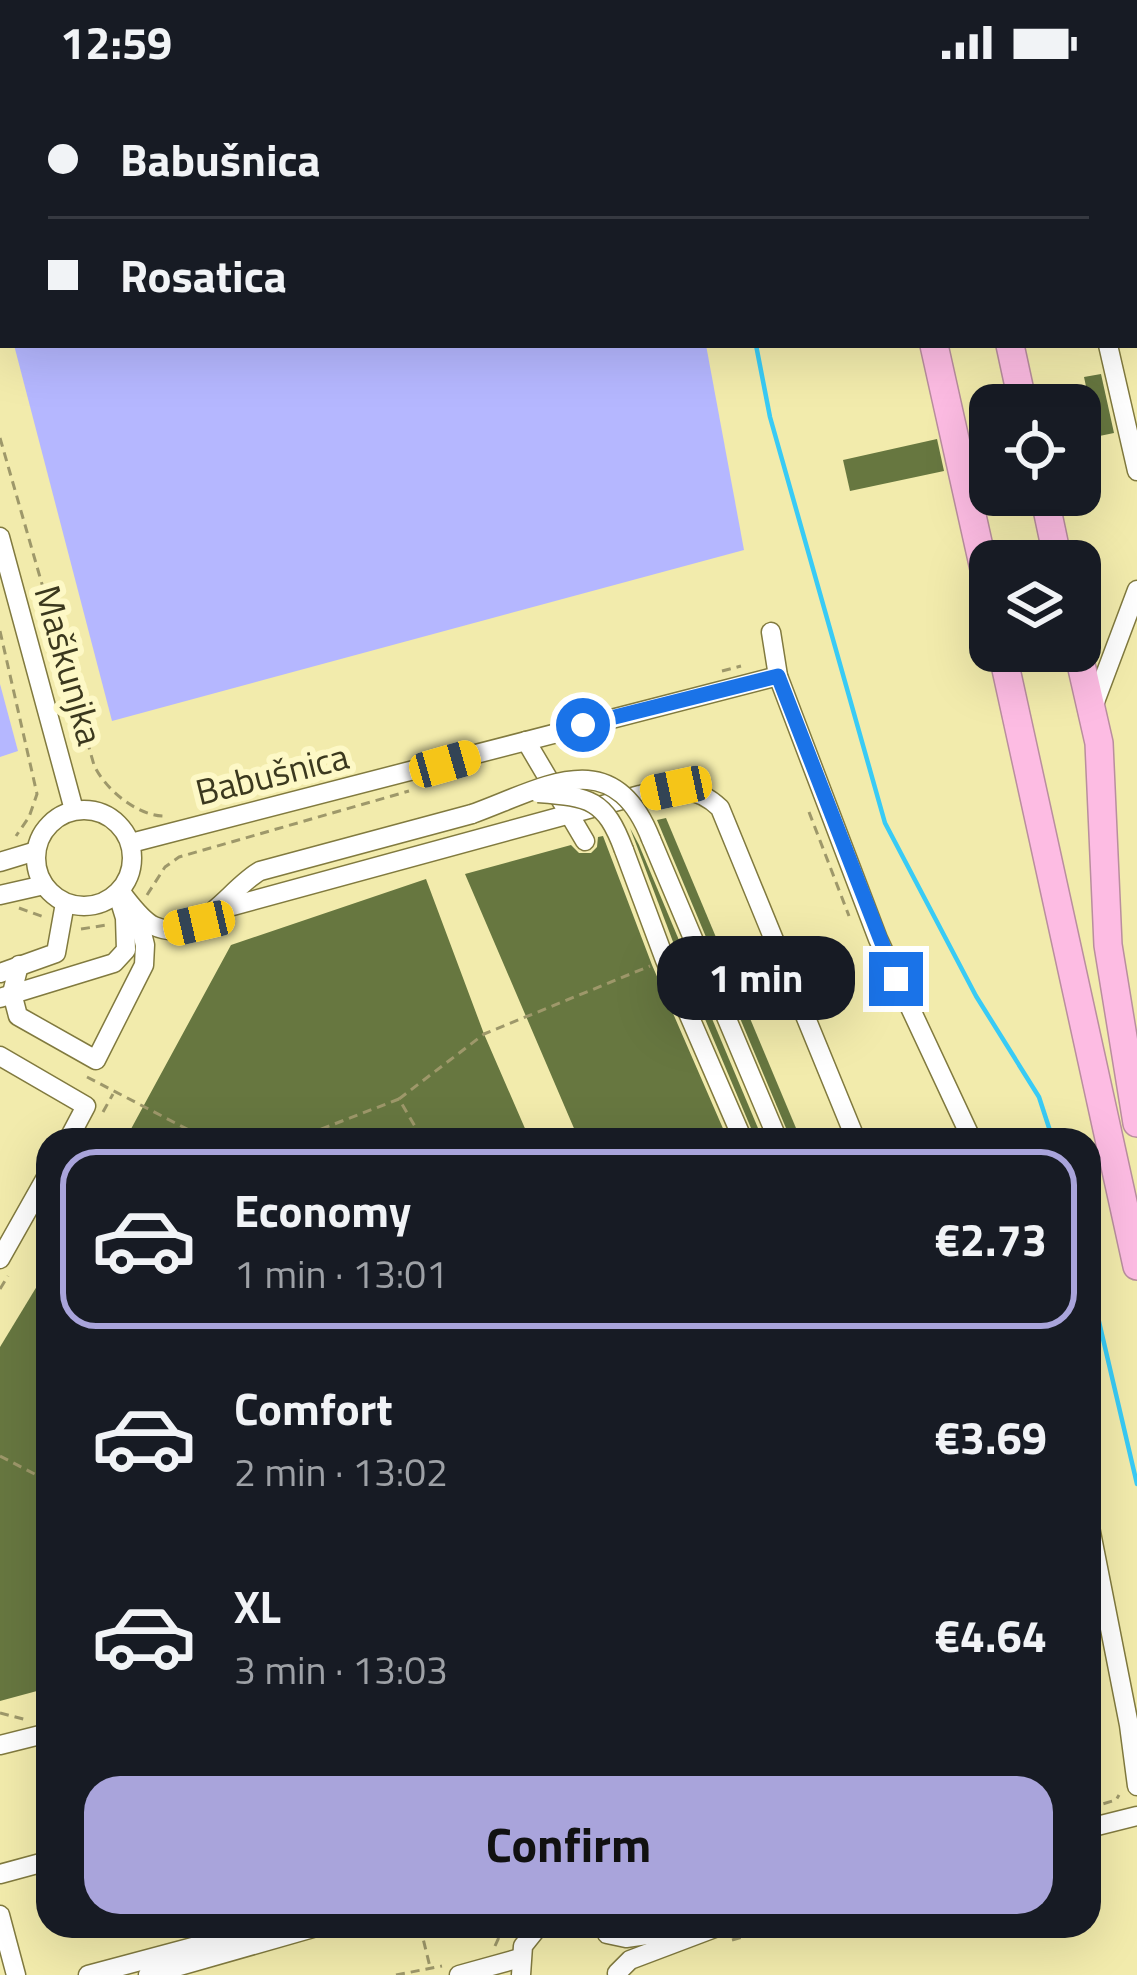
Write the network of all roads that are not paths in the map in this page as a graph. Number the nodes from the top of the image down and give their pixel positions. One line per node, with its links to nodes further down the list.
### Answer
1 (935, 348): 7 (highway)
2 (1011, 348): 4 (highway)
3 (1109, 348): 5 (street)
4 (1018, 384)
5 (1137, 471)
6 (0, 537): 16 (street, Maškunjka)
7 (978, 540)
8 (1137, 590): 13 (street)
9 (771, 632): 12 (street)
10 (1007, 672): 40 (highway)
11 (1083, 672): 13 (highway)
12 (778, 676): 14 (street, Babušnica); 37 (street)
13 (1092, 712): 32 (highway)
14 (526, 741): 17 (street); 19 (street, Babušnica)
15 (531, 792): 27 (street, bridge); 34 (street, bridge); 35 (street, bridge)
16 (74, 810): 19 (street); 20 (street)
17 (568, 816): 18 (street); 27 (street); 36 (street)
18 (585, 841)
19 (131, 843): 23 (street)
20 (36, 851): 21 (street); 22 (street)
21 (0, 862)
22 (44, 885): 24 (street); 25 (street)
23 (118, 893): 25 (street); 26 (street); 30 (street)
24 (5, 902)
25 (65, 903): 28 (street)
26 (140, 904): 27 (street); 30 (street)
27 (214, 911)
28 (20, 965): 29 (street); 30 (street)
29 (0, 973)
30 (6, 995)
31 (0, 1056): 33 (street)
32 (1137, 1123)
33 (74, 1128)
34 (737, 1128)
35 (773, 1128)
36 (851, 1128)
37 (966, 1128)
38 (36, 1195): 39 (street)
39 (0, 1259)
40 (1137, 1265)
41 (1101, 1583): 44 (street)
42 (36, 1731): 43 (street)
43 (3, 1742)
44 (1137, 1786)
45 (1137, 1816): 46 (street)
46 (1101, 1825)
47 (36, 1864): 48 (street)
48 (0, 1874)
49 (0, 1915): 57 (street)
50 (226, 1938): 58 (street)
51 (278, 1938): 59 (street)
52 (532, 1938): 55 (street)
53 (608, 1938): 56 (street)
54 (688, 1938): 56 (street)
55 (521, 1967): 60 (street)
56 (617, 1974)
57 (16, 1975)
58 (88, 1975)
59 (148, 1975)
60 (459, 1975)

